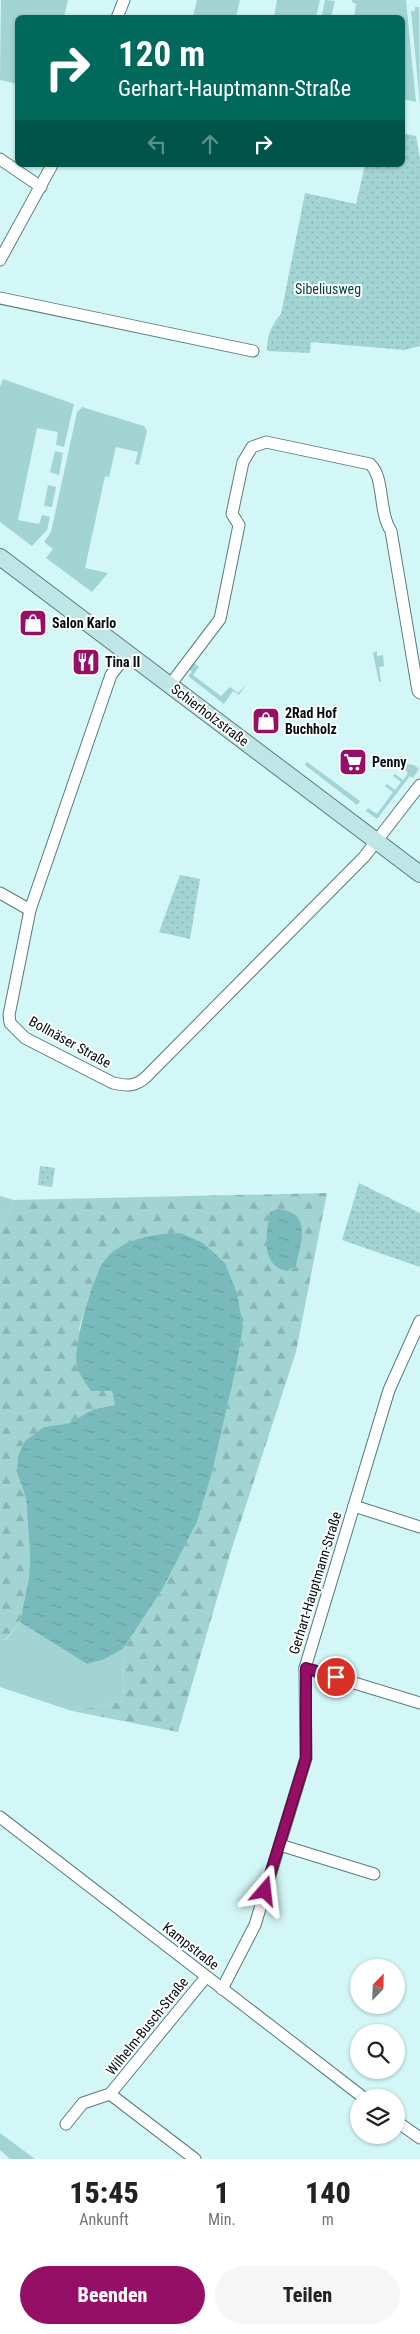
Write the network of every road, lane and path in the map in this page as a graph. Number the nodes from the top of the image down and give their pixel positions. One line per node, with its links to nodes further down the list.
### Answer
1 (124, 0): 2 (street)
2 (118, 15)
3 (0, 159): 5 (street)
4 (51, 167): 5 (street)
5 (41, 187): 6 (street)
6 (0, 260)
7 (0, 298): 8 (street)
8 (253, 351)
9 (0, 557): 10 (street, Schierholzstraße)
10 (128, 653): 11 (street, Schierholzstraße); 17 (street, Bollnäser Straße)
11 (170, 685): 12 (street); 14 (street, Schierholzstraße)
12 (420, 693)
13 (420, 785): 14 (street)
14 (377, 841): 15 (street, Schierholzstraße); 17 (street, Bollnäser Straße)
15 (420, 874)
16 (0, 893): 17 (street)
17 (30, 910)
18 (420, 1321): 19 (street, Gerhart-Hauptmann-Straße)
19 (415, 1343): 20 (street, Gerhart-Hauptmann-Straße)
20 (354, 1506): 21 (street, Gerhart-Hauptmann-Straße); 22 (street, Gerhart-Hauptmann-Straße)
21 (420, 1527)
22 (306, 1668): 23 (street, Gerhart-Hauptmann-Straße); 25 (street, Gerhart-Hauptmann-Straße)
23 (420, 1703)
24 (0, 1817): 27 (street, Kampstraße)
25 (280, 1845): 26 (street); 28 (street, Gerhart-Hauptmann-Straße)
26 (374, 1874)
27 (206, 1977): 28 (street, Kampstraße); 30 (street, Wilhelm-Busch-Straße)
28 (222, 1988): 29 (street, Kampstraße)
29 (352, 2089)
30 (110, 2094): 31 (street, Wilhelm-Busch-Straße); 34 (street, Wilhelm-Busch-Straße)
31 (66, 2124)
32 (405, 2126): 33 (street)
33 (418, 2132)
34 (195, 2159)

